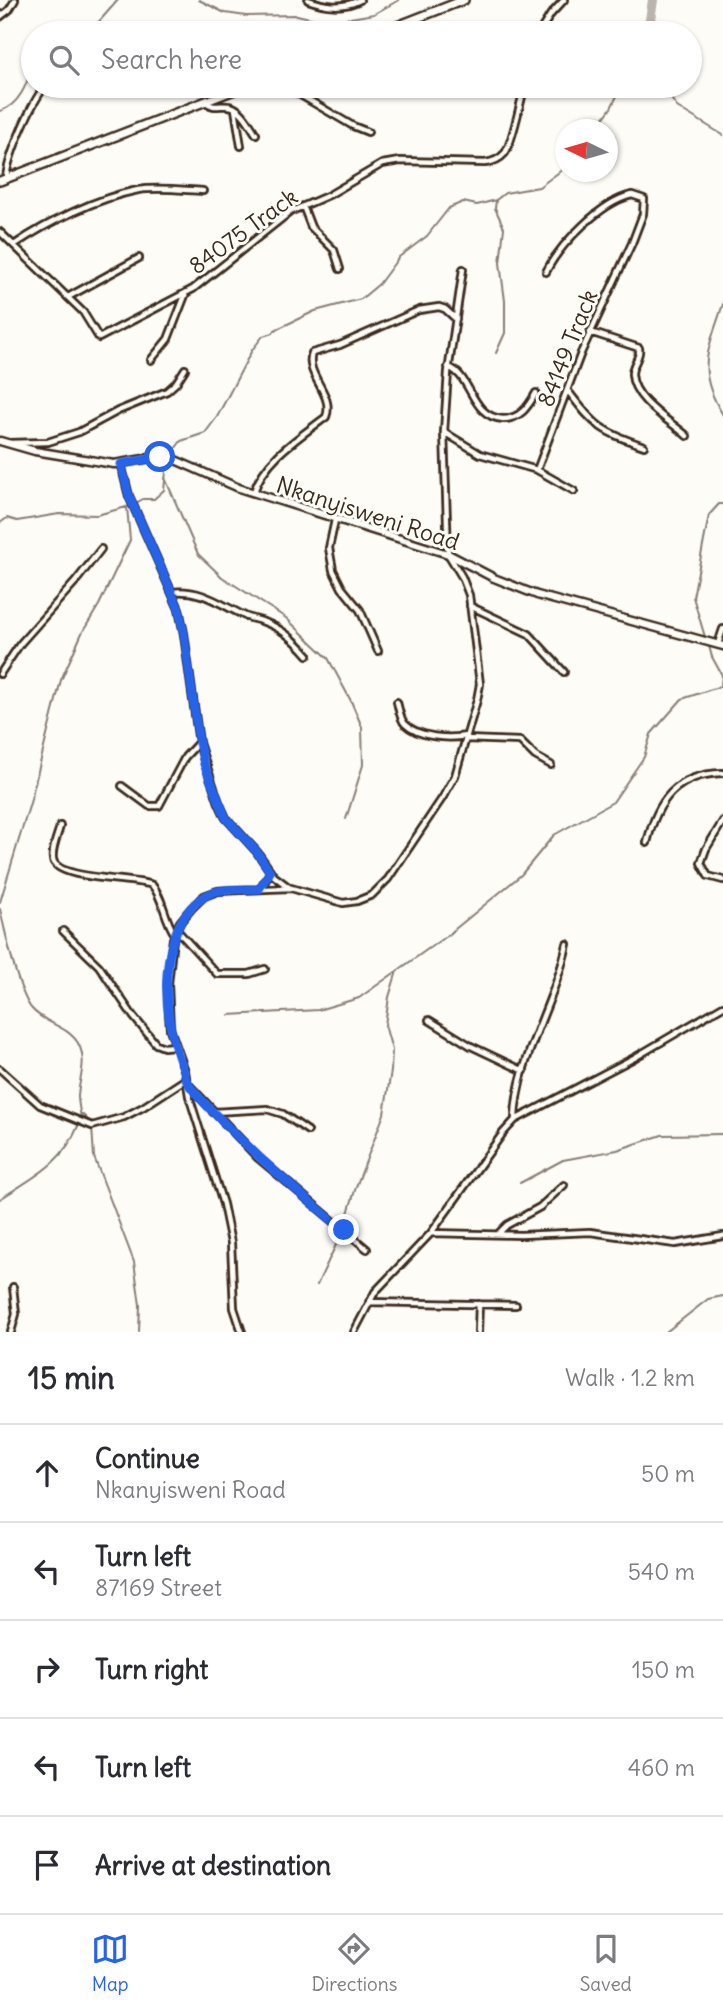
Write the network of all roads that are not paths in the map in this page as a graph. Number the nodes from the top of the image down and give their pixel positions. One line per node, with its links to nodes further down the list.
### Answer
1 (15, 0): 6 (street)
2 (308, 0): 3 (street)
3 (360, 0)
4 (464, 0): 7 (main road)
5 (564, 0): 8 (street)
6 (0, 17)
7 (410, 21)
8 (546, 21)
9 (37, 98): 18 (street)
10 (213, 98): 13 (main road)
11 (305, 98): 15 (street)
12 (522, 98): 20 (street, 84075 Track)
13 (205, 101): 14 (street); 18 (main road)
14 (235, 108): 16 (street); 17 (street)
15 (368, 132)
16 (256, 134)
17 (241, 146)
18 (3, 180)
19 (203, 191): 22 (street)
20 (303, 206): 24 (street); 27 (street, 84075 Track)
21 (0, 232): 22 (street)
22 (14, 245): 28 (street)
23 (139, 258): 28 (street)
24 (341, 269)
25 (463, 269): 29 (street)
26 (546, 272): 30 (street, 84149 Track)
27 (186, 293): 28 (street, 84075 Track); 31 (street)
28 (68, 297)
29 (456, 318): 32 (street); 43 (street)
30 (590, 332): 34 (street, 84149 Track); 37 (street)
31 (152, 360)
32 (448, 367): 35 (street); 36 (street)
33 (185, 369): 38 (street)
34 (568, 391): 39 (street); 41 (street, 84149 Track)
35 (536, 393)
36 (443, 432): 41 (street); 46 (street)
37 (687, 436)
38 (4, 442): 40 (street, Nkanyisweni Road)
39 (644, 446)
40 (121, 464): 43 (street, Nkanyisweni Road); 47 (street)
41 (537, 470): 42 (street)
42 (574, 491)
43 (254, 493): 44 (street, Nkanyisweni Road)
44 (335, 520): 46 (street, Nkanyisweni Road); 51 (street)
45 (101, 549): 54 (street)
46 (447, 554): 48 (street); 50 (street, Nkanyisweni Road)
47 (172, 592): 52 (street); 57 (street)
48 (470, 606): 53 (street); 56 (street)
49 (723, 629): 50 (street)
50 (721, 645)
51 (378, 651)
52 (308, 654)
53 (564, 672)
54 (0, 674)
55 (397, 702): 56 (street)
56 (467, 737): 58 (street); 66 (street)
57 (199, 743): 60 (street); 64 (street)
58 (551, 765)
59 (723, 773): 63 (street)
60 (122, 786)
61 (723, 821): 65 (street)
62 (60, 826): 69 (street)
63 (647, 843)
64 (270, 872): 66 (street); 67 (street)
65 (723, 880)
66 (291, 888): 67 (street)
67 (259, 889): 69 (street)
68 (63, 931): 74 (street)
69 (175, 931): 71 (street); 74 (street)
70 (567, 944): 76 (street)
71 (265, 969)
72 (723, 1006): 79 (street)
73 (429, 1020): 76 (street)
74 (174, 1046): 77 (street)
75 (0, 1069): 77 (street)
76 (524, 1071): 79 (street)
77 (187, 1081): 78 (street); 91 (street)
78 (212, 1112): 80 (street); 85 (street)
79 (515, 1119): 82 (street)
80 (308, 1131)
81 (564, 1185): 83 (street)
82 (431, 1233): 83 (street); 87 (street)
83 (497, 1235): 84 (street)
84 (723, 1236)
85 (367, 1249)
86 (13, 1287): 90 (street)
87 (369, 1302): 88 (street); 92 (street)
88 (479, 1304): 89 (street); 93 (street)
89 (516, 1305)
90 (11, 1332)
91 (242, 1332)
92 (354, 1332)
93 (478, 1332)

